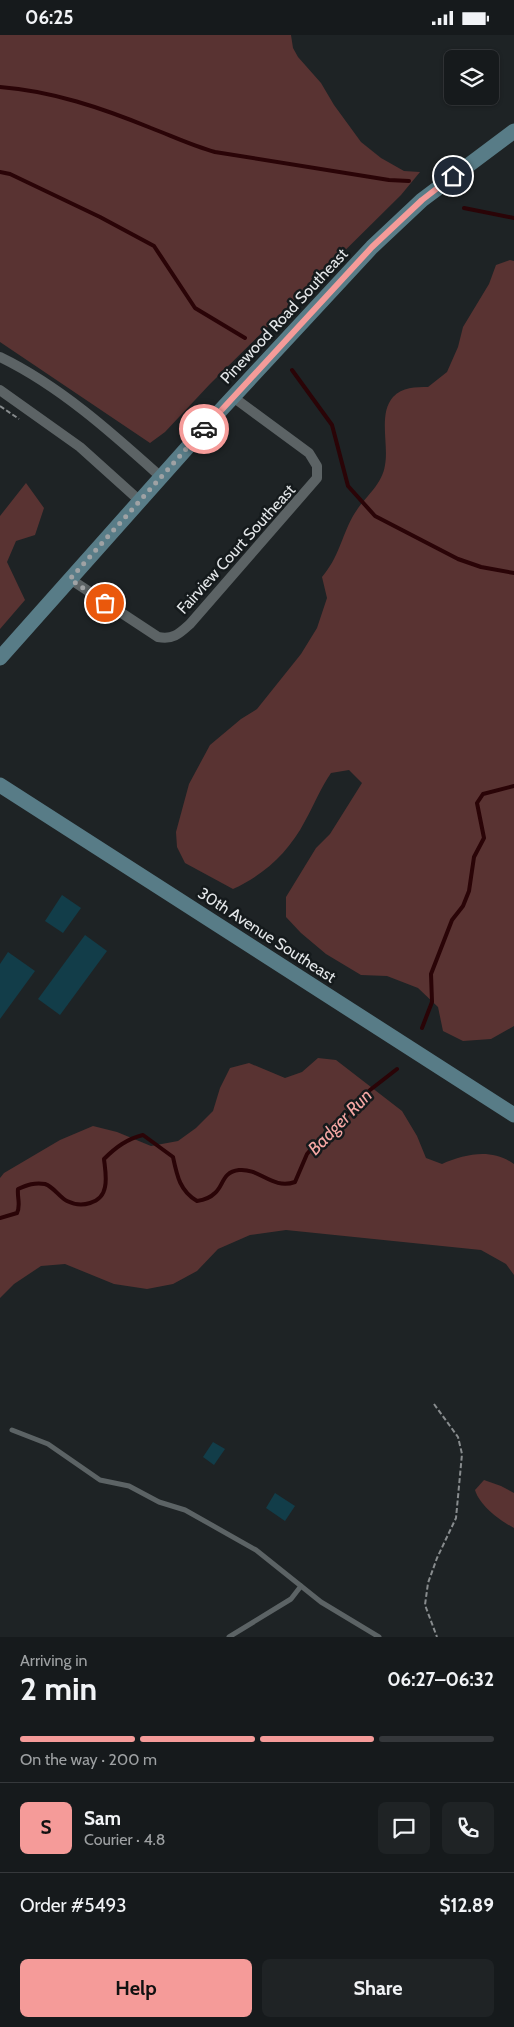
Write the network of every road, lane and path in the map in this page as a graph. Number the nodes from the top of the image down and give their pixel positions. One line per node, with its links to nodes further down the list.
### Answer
1 (514, 131): 4 (street, Pinewood Road Southeast)
2 (1, 359): 7 (street)
3 (0, 390): 8 (street)
4 (233, 397): 7 (street, Pinewood Road Southeast); 9 (street, Fairview Court Southeast)
5 (0, 406): 6 (path)
6 (22, 421)
7 (161, 477): 8 (street, Pinewood Road Southeast)
8 (140, 501): 9 (street, Pinewood Road Southeast)
9 (70, 579): 10 (street, Pinewood Road Southeast)
10 (0, 658)
11 (0, 785): 12 (street, 30th Avenue Southeast)
12 (514, 1115)
13 (434, 1404): 18 (path)
14 (12, 1430): 15 (lane)
15 (300, 1586): 16 (lane); 17 (lane)
16 (229, 1637)
17 (379, 1637)
18 (437, 1637)

